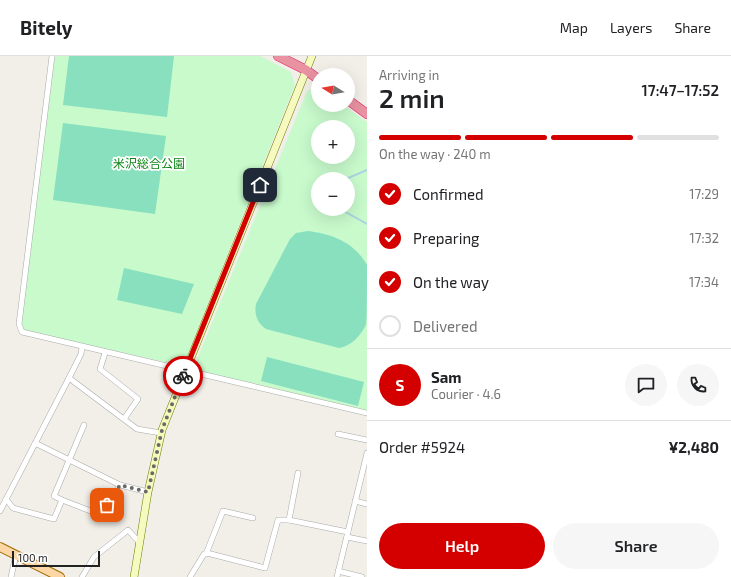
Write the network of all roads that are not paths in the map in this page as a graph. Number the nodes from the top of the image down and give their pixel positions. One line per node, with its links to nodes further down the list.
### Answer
1 (52, 56): 8 (street)
2 (278, 56): 4 (highway)
3 (312, 56): 4 (street)
4 (306, 70): 5 (highway); 10 (street)
5 (311, 74)
6 (355, 105): 7 (highway)
7 (367, 114)
8 (82, 347): 9 (street); 11 (street)
9 (105, 353): 10 (street); 13 (street)
10 (185, 371): 12 (street); 15 (street)
11 (69, 378): 13 (street); 18 (street)
12 (367, 413)
13 (124, 419): 15 (street)
14 (84, 425): 20 (street)
15 (161, 433): 23 (street)
16 (338, 434): 17 (street)
17 (367, 440)
18 (35, 443): 20 (street); 24 (street)
19 (367, 456): 26 (street)
20 (69, 460): 22 (street); 25 (street)
21 (298, 473): 30 (street)
22 (120, 485): 23 (street); 25 (street)
23 (148, 492): 33 (street)
24 (6, 500): 25 (street); 28 (street)
25 (62, 500)
26 (355, 501): 27 (street); 31 (street)
27 (367, 504)
28 (0, 511)
29 (253, 518): 35 (street)
30 (289, 520): 31 (street); 35 (street)
31 (347, 534): 32 (street); 37 (street)
32 (367, 541)
33 (140, 543): 40 (street); 41 (street)
34 (0, 546): 36 (main road)
35 (206, 554): 42 (street)
36 (16, 555): 38 (street); 39 (main road)
37 (338, 574): 43 (street)
38 (11, 577)
39 (60, 577)
40 (82, 577)
41 (134, 577)
42 (190, 577)
43 (362, 577)

